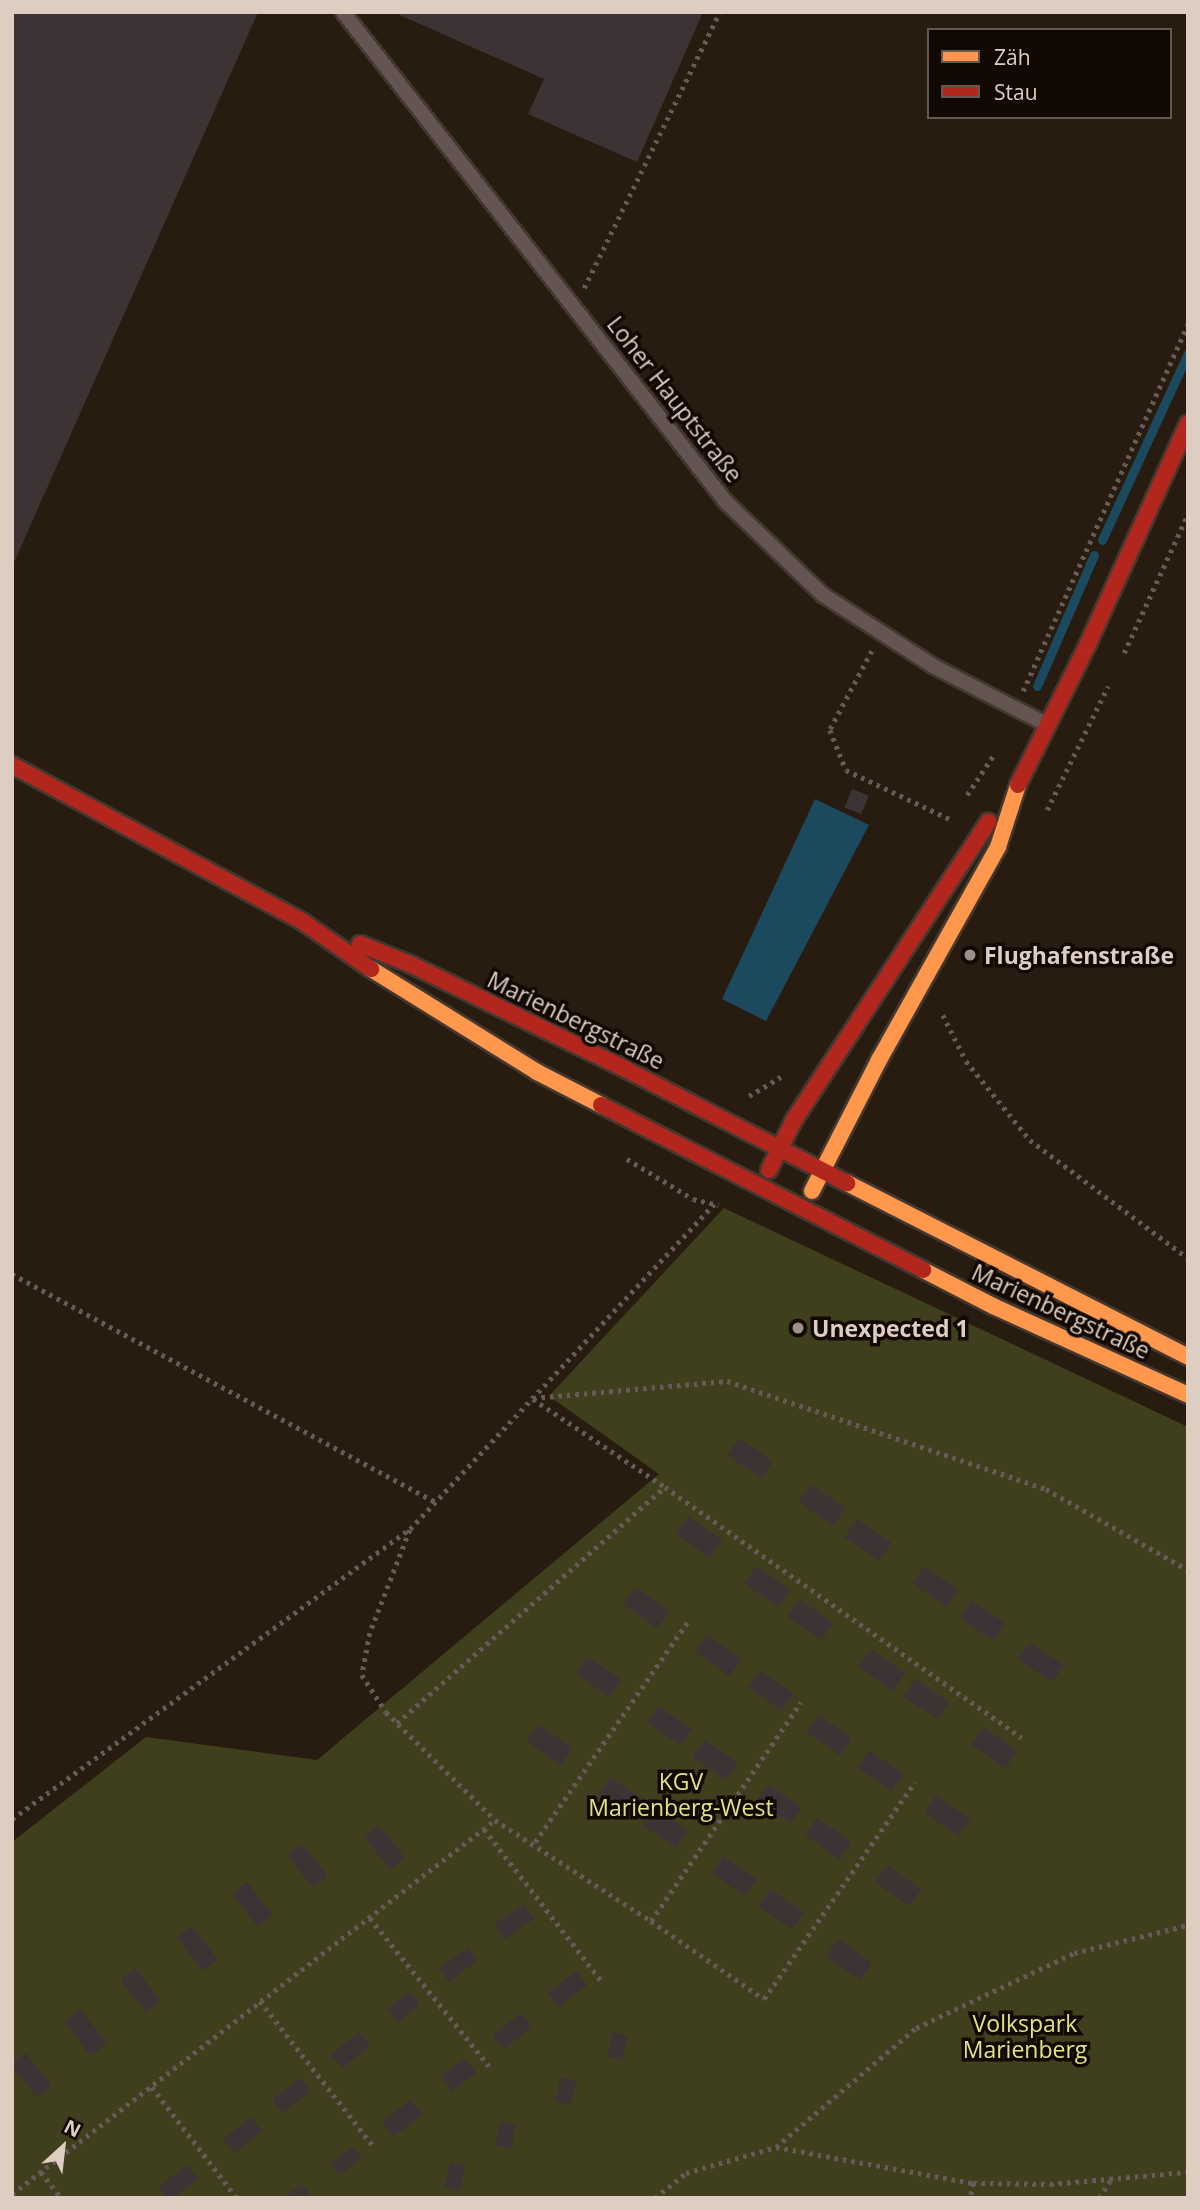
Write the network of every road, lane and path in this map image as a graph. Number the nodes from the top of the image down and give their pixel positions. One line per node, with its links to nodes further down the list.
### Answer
1 (343, 12): 3 (lane, Loher Hauptstraße)
2 (720, 12): 3 (path)
3 (574, 307): 6 (lane, Loher Hauptstraße)
4 (1188, 324): 7 (path)
5 (1188, 424): 8 (main road)
6 (882, 632): 7 (lane, Loher Hauptstraße); 14 (path)
7 (1015, 708): 8 (lane, Loher Hauptstraße)
8 (1049, 725): 11 (main road)
9 (1001, 745): 12 (path)
10 (12, 765): 17 (main road, Marienbergstraße)
11 (1017, 788): 16 (main road); 22 (main road)
12 (965, 798)
13 (958, 808): 14 (path)
14 (951, 819): 15 (path); 16 (path)
15 (944, 830)
16 (976, 836): 21 (main road)
17 (303, 922): 21 (main road, Marienbergstraße); 23 (main road, Marienbergstraße)
18 (943, 1014): 26 (path)
19 (788, 1066): 20 (path)
20 (742, 1100)
21 (778, 1147): 22 (main road, Marienbergstraße); 24 (main road)
22 (824, 1171): 25 (main road); 28 (main road, Marienbergstraße)
23 (733, 1172): 24 (main road, Marienbergstraße); 30 (path)
24 (765, 1189): 25 (main road, Marienbergstraße)
25 (803, 1208): 29 (main road, Marienbergstraße)
26 (1188, 1258)
27 (12, 1274): 32 (path)
28 (1188, 1357)
29 (1188, 1395)
30 (532, 1399): 31 (path); 32 (path); 34 (path)
31 (665, 1488): 37 (path); 38 (path)
32 (435, 1502): 33 (path)
33 (411, 1529): 37 (path); 40 (path)
34 (1188, 1570)
35 (689, 1620): 43 (path)
36 (801, 1702): 45 (path)
37 (397, 1723): 41 (path)
38 (1022, 1738)
39 (915, 1782): 45 (path)
40 (12, 1818)
41 (495, 1820): 42 (path); 43 (path)
42 (484, 1829): 44 (path); 47 (path)
43 (535, 1843): 45 (path)
44 (370, 1918): 48 (path); 49 (path)
45 (652, 1921)
46 (1188, 1925): 52 (path)
47 (603, 1983)
48 (260, 2001): 50 (path); 51 (path)
49 (489, 2066)
50 (152, 2087): 53 (path); 59 (path)
51 (375, 2147)
52 (776, 2147): 56 (path); 60 (path)
53 (41, 2172): 57 (path); 58 (path)
54 (1188, 2172): 55 (path)
55 (1111, 2180): 56 (path); 62 (path)
56 (973, 2183): 61 (path)
57 (12, 2194)
58 (61, 2198)
59 (237, 2198)
60 (655, 2198)
61 (971, 2198)
62 (1099, 2198)

